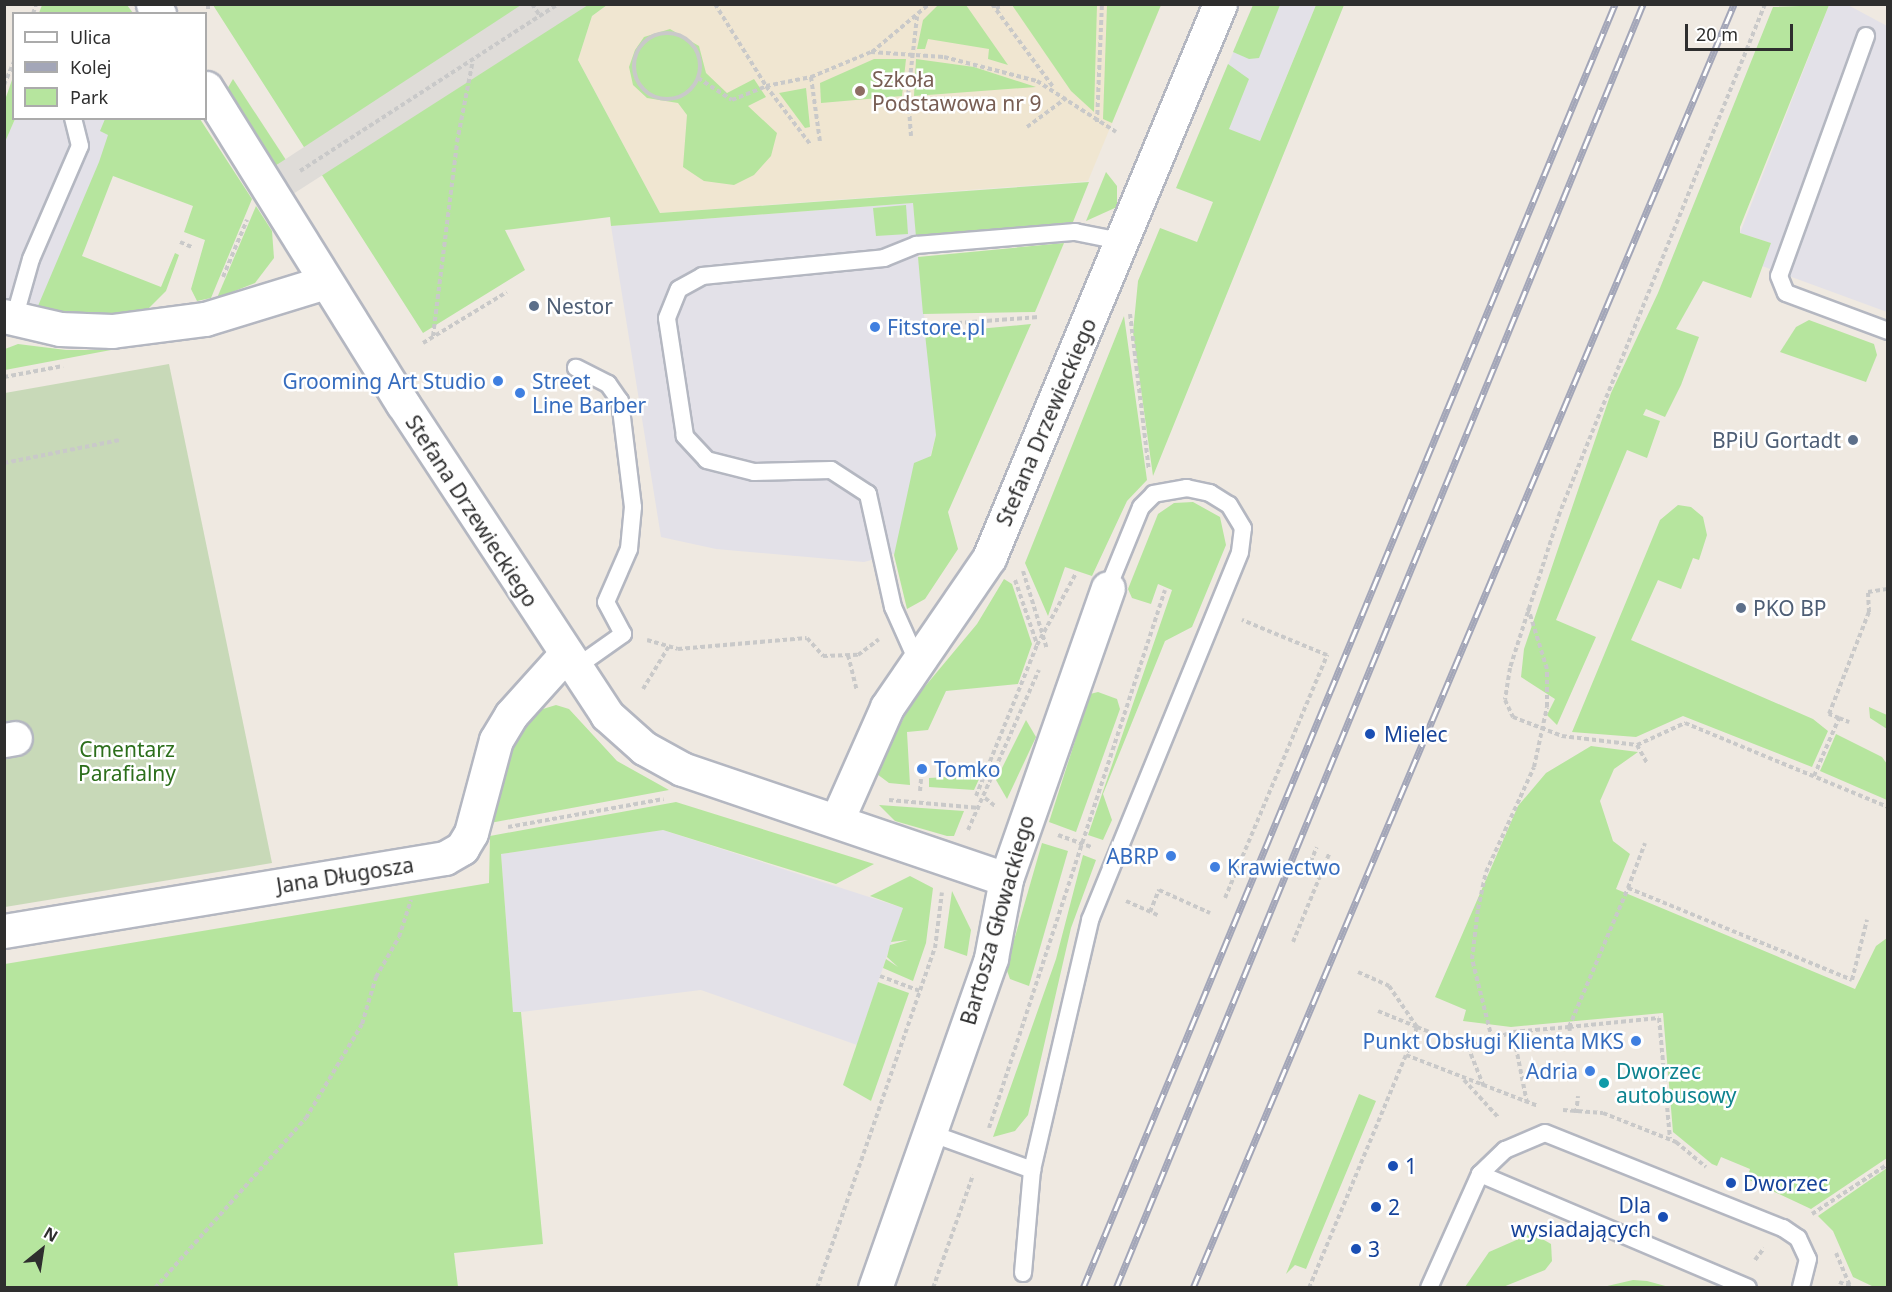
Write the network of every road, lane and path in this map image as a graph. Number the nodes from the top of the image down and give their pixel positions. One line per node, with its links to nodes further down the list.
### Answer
1 (532, 4): 11 (path)
2 (558, 4): 11 (path)
3 (715, 4): 21 (path)
4 (929, 4): 12 (path)
5 (992, 4): 10 (path)
6 (1003, 4): 10 (path)
7 (1102, 4): 26 (path)
8 (1220, 4): 34 (street, Stefana Drzewieckiego)
9 (1765, 4): 56 (path)
10 (996, 9): 22 (path)
11 (540, 16): 16 (path)
12 (917, 17): 14 (path); 15 (path)
13 (1866, 36): 44 (lane)
14 (871, 52): 15 (path); 18 (path)
15 (913, 54): 22 (path); 29 (path)
16 (473, 59): 32 (path); 45 (path)
17 (12, 67): 20 (path)
18 (811, 77): 21 (path); 30 (path)
19 (698, 78): 19 (path); 21 (path)
20 (4, 85)
21 (766, 86): 31 (path)
22 (1055, 89): 24 (path)
23 (207, 90): 37 (street, Stefana Drzewieckiego)
24 (1066, 98): 26 (path); 27 (path)
25 (74, 120): 41 (lane)
26 (1097, 123): 28 (path)
27 (1027, 127)
28 (1116, 132)
29 (911, 136)
30 (820, 142)
31 (810, 144)
32 (291, 177)
33 (250, 213): 38 (path)
34 (1122, 241): 58 (lane); 65 (street, Stefana Drzewieckiego)
35 (180, 242): 36 (path)
36 (192, 247)
37 (325, 282): 41 (street); 64 (street, Stefana Drzewieckiego)
38 (220, 285)
39 (507, 292): 45 (path)
40 (1129, 304): 50 (path)
41 (9, 317)
42 (1039, 317): 43 (path)
43 (905, 327)
44 (1887, 331)
45 (434, 336): 46 (path)
46 (423, 343)
47 (576, 368): 60 (lane)
48 (120, 440): 49 (path)
49 (4, 463)
50 (1150, 477)
51 (1019, 560): 59 (path)
52 (1013, 573): 61 (path)
53 (1108, 588): 59 (path); 93 (street, Bartosza Głowackiego); 127 (lane)
54 (1887, 589): 68 (path)
55 (1165, 590): 86 (path)
56 (1528, 608): 70 (path); 70 (path)
57 (1238, 629): 97 (path)
58 (905, 633): 63 (path); 65 (lane)
59 (1044, 633): 61 (path); 78 (path)
60 (623, 634): 62 (path); 64 (lane)
61 (1037, 645): 77 (path)
62 (669, 646): 63 (path); 66 (path)
63 (848, 656): 67 (path)
64 (570, 661): 79 (street, Stefana Drzewieckiego); 91 (street, Jana Długosza)
65 (918, 663): 79 (street, Stefana Drzewieckiego)
66 (644, 690)
67 (858, 695)
68 (1839, 718): 69 (path); 73 (path)
69 (1849, 722)
70 (1543, 729): 71 (path); 111 (path)
71 (1637, 745): 72 (path); 73 (path)
72 (1647, 763)
73 (1814, 776): 80 (path)
74 (921, 779): 75 (path)
75 (920, 791)
76 (675, 796): 83 (path)
77 (976, 796)
78 (985, 798): 81 (path); 82 (path)
79 (842, 806): 81 (path); 93 (street, Stefana Drzewieckiego)
80 (1887, 807)
81 (980, 808): 84 (path)
82 (998, 809)
83 (503, 828)
84 (966, 834)
85 (1070, 839): 86 (path)
86 (1078, 843): 88 (path); 123 (path)
87 (1645, 843): 95 (path)
88 (1085, 845)
89 (1317, 847): 92 (path)
90 (1329, 852): 103 (path)
91 (422, 862): 102 (street, Jana Długosza); 137 (path)
92 (1305, 876)
93 (1006, 879): 122 (street, Bartosza Głowackiego)
94 (946, 885): 106 (path)
95 (1628, 888): 101 (path); 109 (path)
96 (1116, 897): 98 (path)
97 (1225, 898)
98 (1150, 912): 99 (path); 100 (path)
99 (1210, 913)
100 (1158, 915)
101 (1867, 920)
102 (4, 931)
103 (1293, 942)
104 (1358, 972): 108 (path)
105 (880, 976): 106 (path)
106 (920, 991): 138 (path)
107 (1378, 1011): 108 (path)
108 (1417, 1027): 112 (path); 113 (path)
109 (1569, 1029): 110 (path); 124 (path)
110 (1513, 1032): 111 (path); 117 (path)
111 (1492, 1039): 112 (path)
112 (1468, 1047): 115 (path)
113 (1406, 1055): 114 (path); 141 (path)
114 (1462, 1078): 115 (path); 121 (path)
115 (1484, 1087): 117 (path)
116 (1578, 1096): 120 (path)
117 (1527, 1104): 118 (path)
118 (1545, 1108)
119 (1554, 1110): 120 (path)
120 (1576, 1111): 124 (path)
121 (1499, 1118)
122 (930, 1133): 127 (lane); 139 (street, Bartosza Głowackiego)
123 (986, 1136)
124 (1670, 1139): 128 (path)
125 (1887, 1164): 131 (path)
126 (975, 1167): 140 (path)
127 (1032, 1170): 135 (lane)
128 (1712, 1172)
129 (1480, 1174): 142 (lane); 143 (lane); 144 (lane)
130 (1803, 1211): 131 (path)
131 (1810, 1216): 132 (path)
132 (1804, 1219)
133 (1768, 1244): 134 (path)
134 (1755, 1260)
135 (1023, 1273)
136 (1839, 1282): 145 (path)
137 (155, 1287)
138 (817, 1287)
139 (875, 1287)
140 (933, 1287)
141 (1309, 1287)
142 (1429, 1287)
143 (1748, 1287)
144 (1801, 1287)
145 (1853, 1287)

